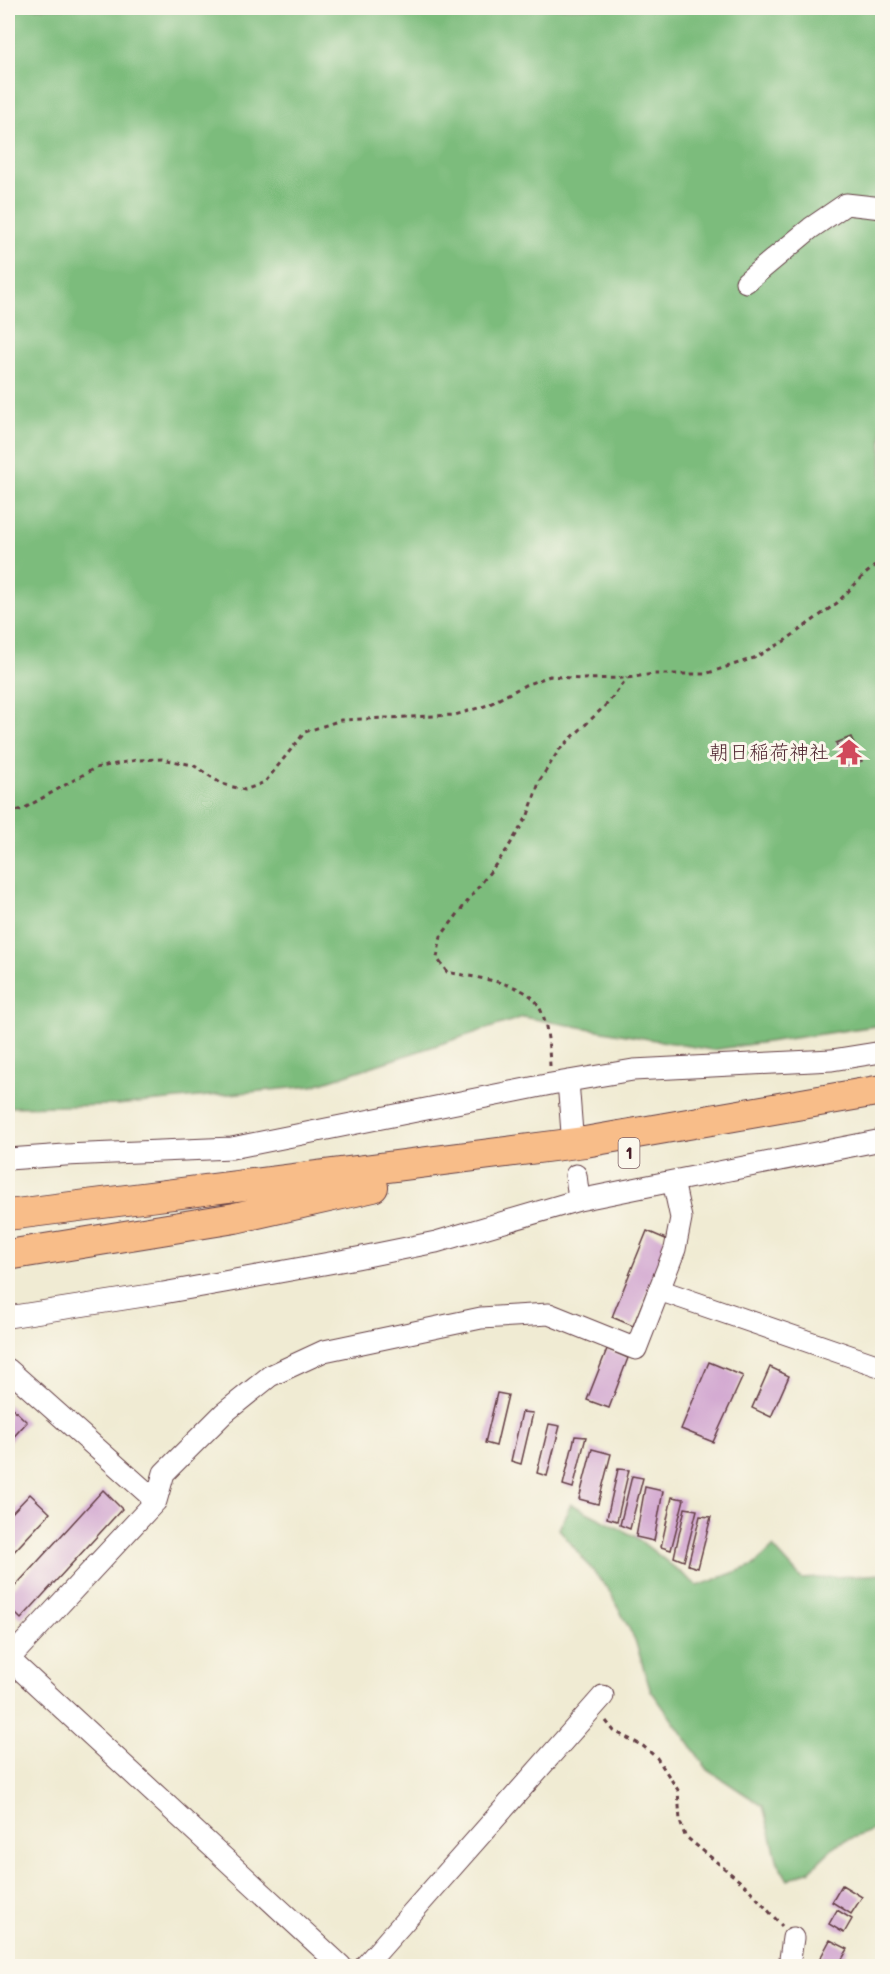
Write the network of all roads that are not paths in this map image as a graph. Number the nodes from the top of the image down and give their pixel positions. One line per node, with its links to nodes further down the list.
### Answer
1 (882, 208): 2 (street)
2 (746, 282)
3 (882, 1052): 4 (street)
4 (560, 1082): 7 (street); 9 (street)
5 (882, 1090): 14 (highway)
6 (882, 1109): 12 (highway, 1)
7 (573, 1133)
8 (882, 1140): 11 (street)
9 (8, 1159)
10 (576, 1175): 13 (street)
11 (673, 1181): 13 (street); 16 (street)
12 (373, 1186): 14 (highway, 1); 15 (highway)
13 (579, 1200): 17 (street)
14 (9, 1219)
15 (8, 1255)
16 (659, 1290): 18 (street); 20 (street)
17 (8, 1317)
18 (882, 1367)
19 (8, 1369): 20 (street)
20 (156, 1502): 21 (street)
21 (8, 1659): 24 (street)
22 (598, 1701): 25 (street)
23 (793, 1938): 26 (street)
24 (341, 1966)
25 (365, 1966)
26 (789, 1966)

